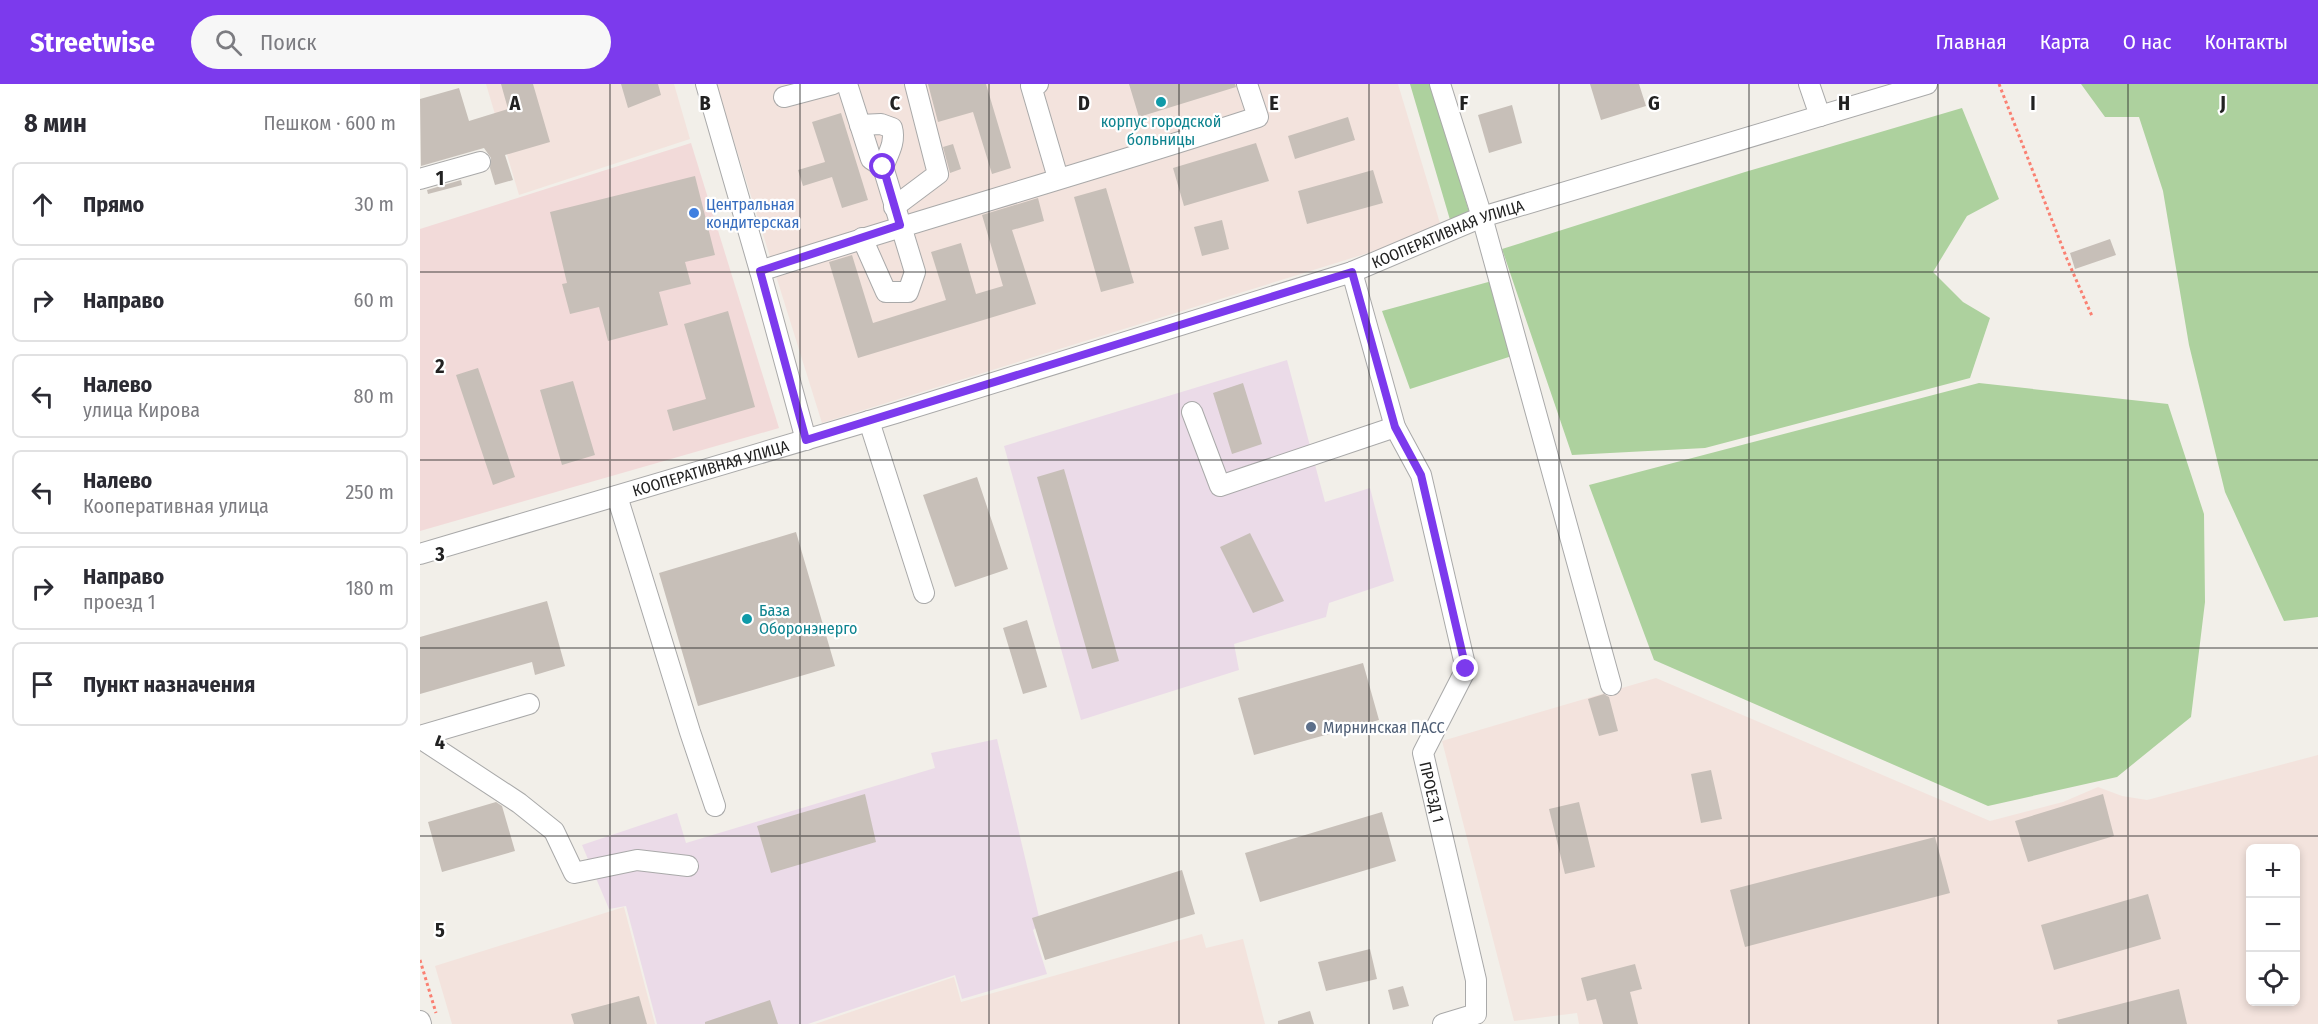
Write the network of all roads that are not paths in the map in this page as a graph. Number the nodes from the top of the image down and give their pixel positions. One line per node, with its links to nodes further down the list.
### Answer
1 (706, 84): 20 (street)
2 (833, 84): 10 (street)
3 (847, 84): 12 (street)
4 (915, 84): 17 (street)
5 (1247, 84): 15 (street)
6 (1440, 84): 18 (street)
7 (1809, 84): 11 (street)
8 (1033, 85): 15 (street)
9 (1920, 85): 11 (street, КООПЕРАТИВНАЯ УЛИЦА)
10 (784, 97)
11 (1820, 116): 18 (street, КООПЕРАТИВНАЯ УЛИЦА)
12 (860, 125): 14 (street); 14 (street)
13 (480, 162): 16 (street)
14 (883, 167): 17 (street)
15 (1058, 178): 17 (street)
16 (420, 179)
17 (897, 216): 19 (street); 19 (street)
18 (1482, 218): 21 (street, КООПЕРАТИВНАЯ УЛИЦА); 29 (street)
19 (862, 238): 20 (street)
20 (760, 271): 25 (street)
21 (1352, 272): 23 (street, КООПЕРАТИВНАЯ УЛИЦА); 24 (street, ПРОЕЗД 1)
22 (1192, 412): 24 (street)
23 (869, 421): 25 (street, КООПЕРАТИВНАЯ УЛИЦА); 28 (street)
24 (1395, 427): 34 (street, ПРОЕЗД 1)
25 (806, 440): 26 (street, КООПЕРАТИВНАЯ УЛИЦА)
26 (617, 496): 27 (street, КООПЕРАТИВНАЯ УЛИЦА); 32 (street)
27 (420, 554)
28 (924, 593)
29 (1611, 685)
30 (529, 704): 31 (street)
31 (420, 737): 33 (street)
32 (715, 806)
33 (688, 866)
34 (1481, 1019): 35 (street, ПРОЕЗД 1)
35 (1443, 1024)

